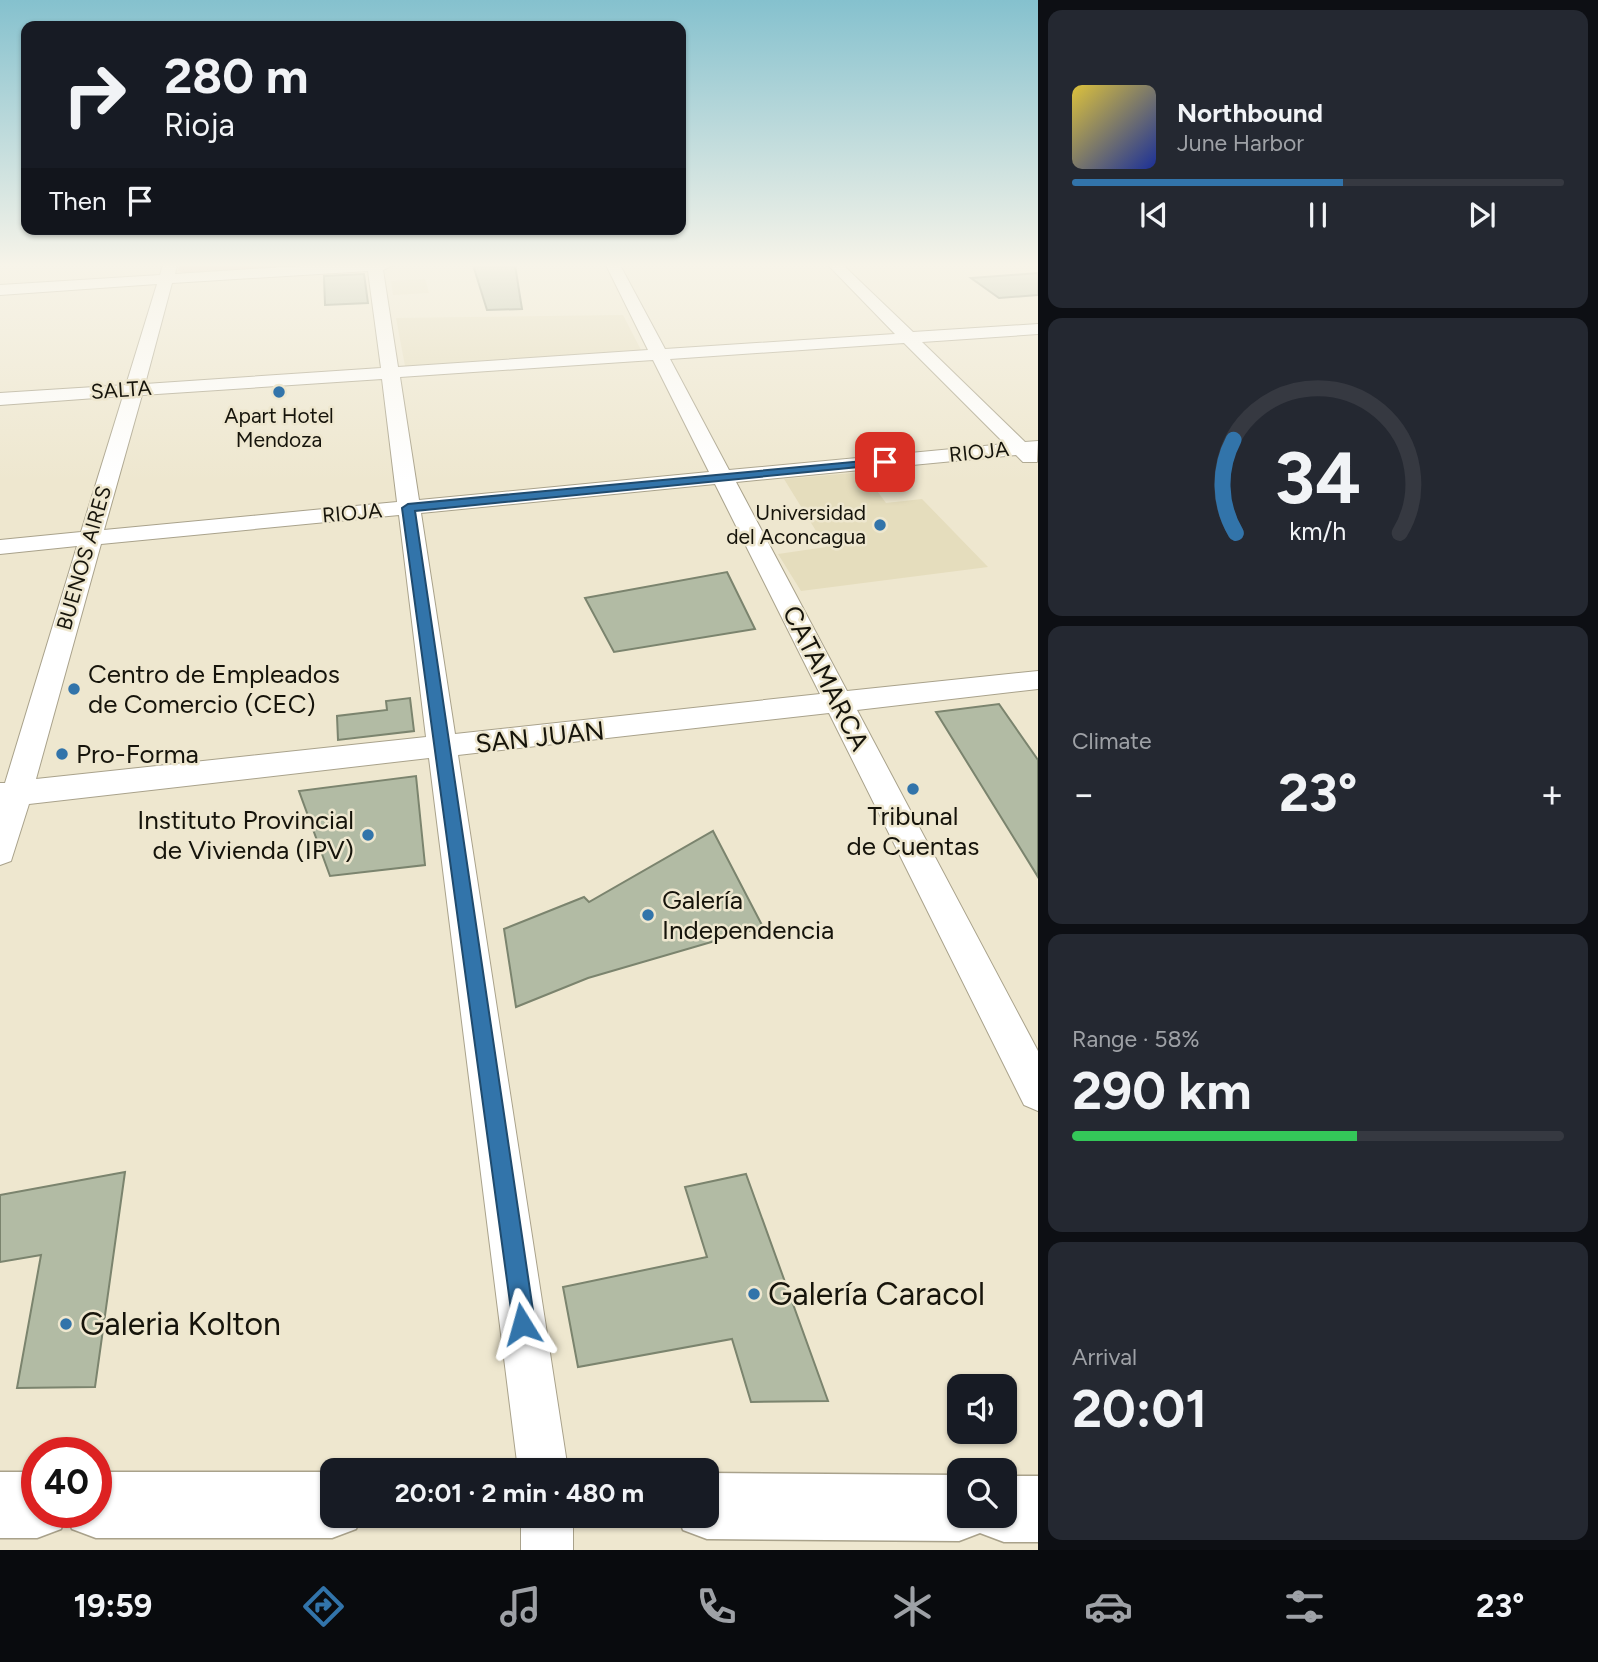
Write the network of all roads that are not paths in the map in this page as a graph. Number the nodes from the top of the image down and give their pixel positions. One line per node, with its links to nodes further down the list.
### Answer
1 (148, 337): 8 (street, BUENOS AIRES)
2 (385, 337): 7 (street)
3 (651, 337): 6 (street, CATAMARCA)
4 (919, 337): 5 (street, SALTA)
5 (909, 338): 6 (street, SALTA); 10 (street)
6 (660, 355): 7 (street, SALTA); 12 (street, CATAMARCA)
7 (390, 373): 8 (street, SALTA); 13 (street)
8 (133, 389): 9 (street, SALTA); 14 (street, BUENOS AIRES)
9 (0, 399)
10 (1029, 448): 11 (street); 12 (street, RIOJA)
11 (1038, 466)
12 (722, 478): 13 (street, RIOJA); 17 (street, CATAMARCA)
13 (408, 508): 14 (street, RIOJA); 18 (street)
14 (90, 538): 15 (street, RIOJA); 19 (street, BUENOS AIRES)
15 (0, 547)
16 (1038, 680): 17 (street, SAN JUAN)
17 (839, 703): 18 (street, SAN JUAN); 21 (street, CATAMARCA)
18 (442, 748): 19 (street, SAN JUAN); 22 (street)
19 (8, 794): 20 (street, BUENOS AIRES)
20 (0, 852)
21 (1038, 1091)
22 (541, 1458)
23 (320, 1504): 26 (main road)
24 (0, 1505): 25 (main road)
25 (21, 1505)
26 (112, 1505)
27 (719, 1506): 28 (main road)
28 (947, 1508)
29 (1017, 1509): 30 (main road)
30 (1038, 1509)
31 (547, 1528): 32 (street)
32 (547, 1550)

